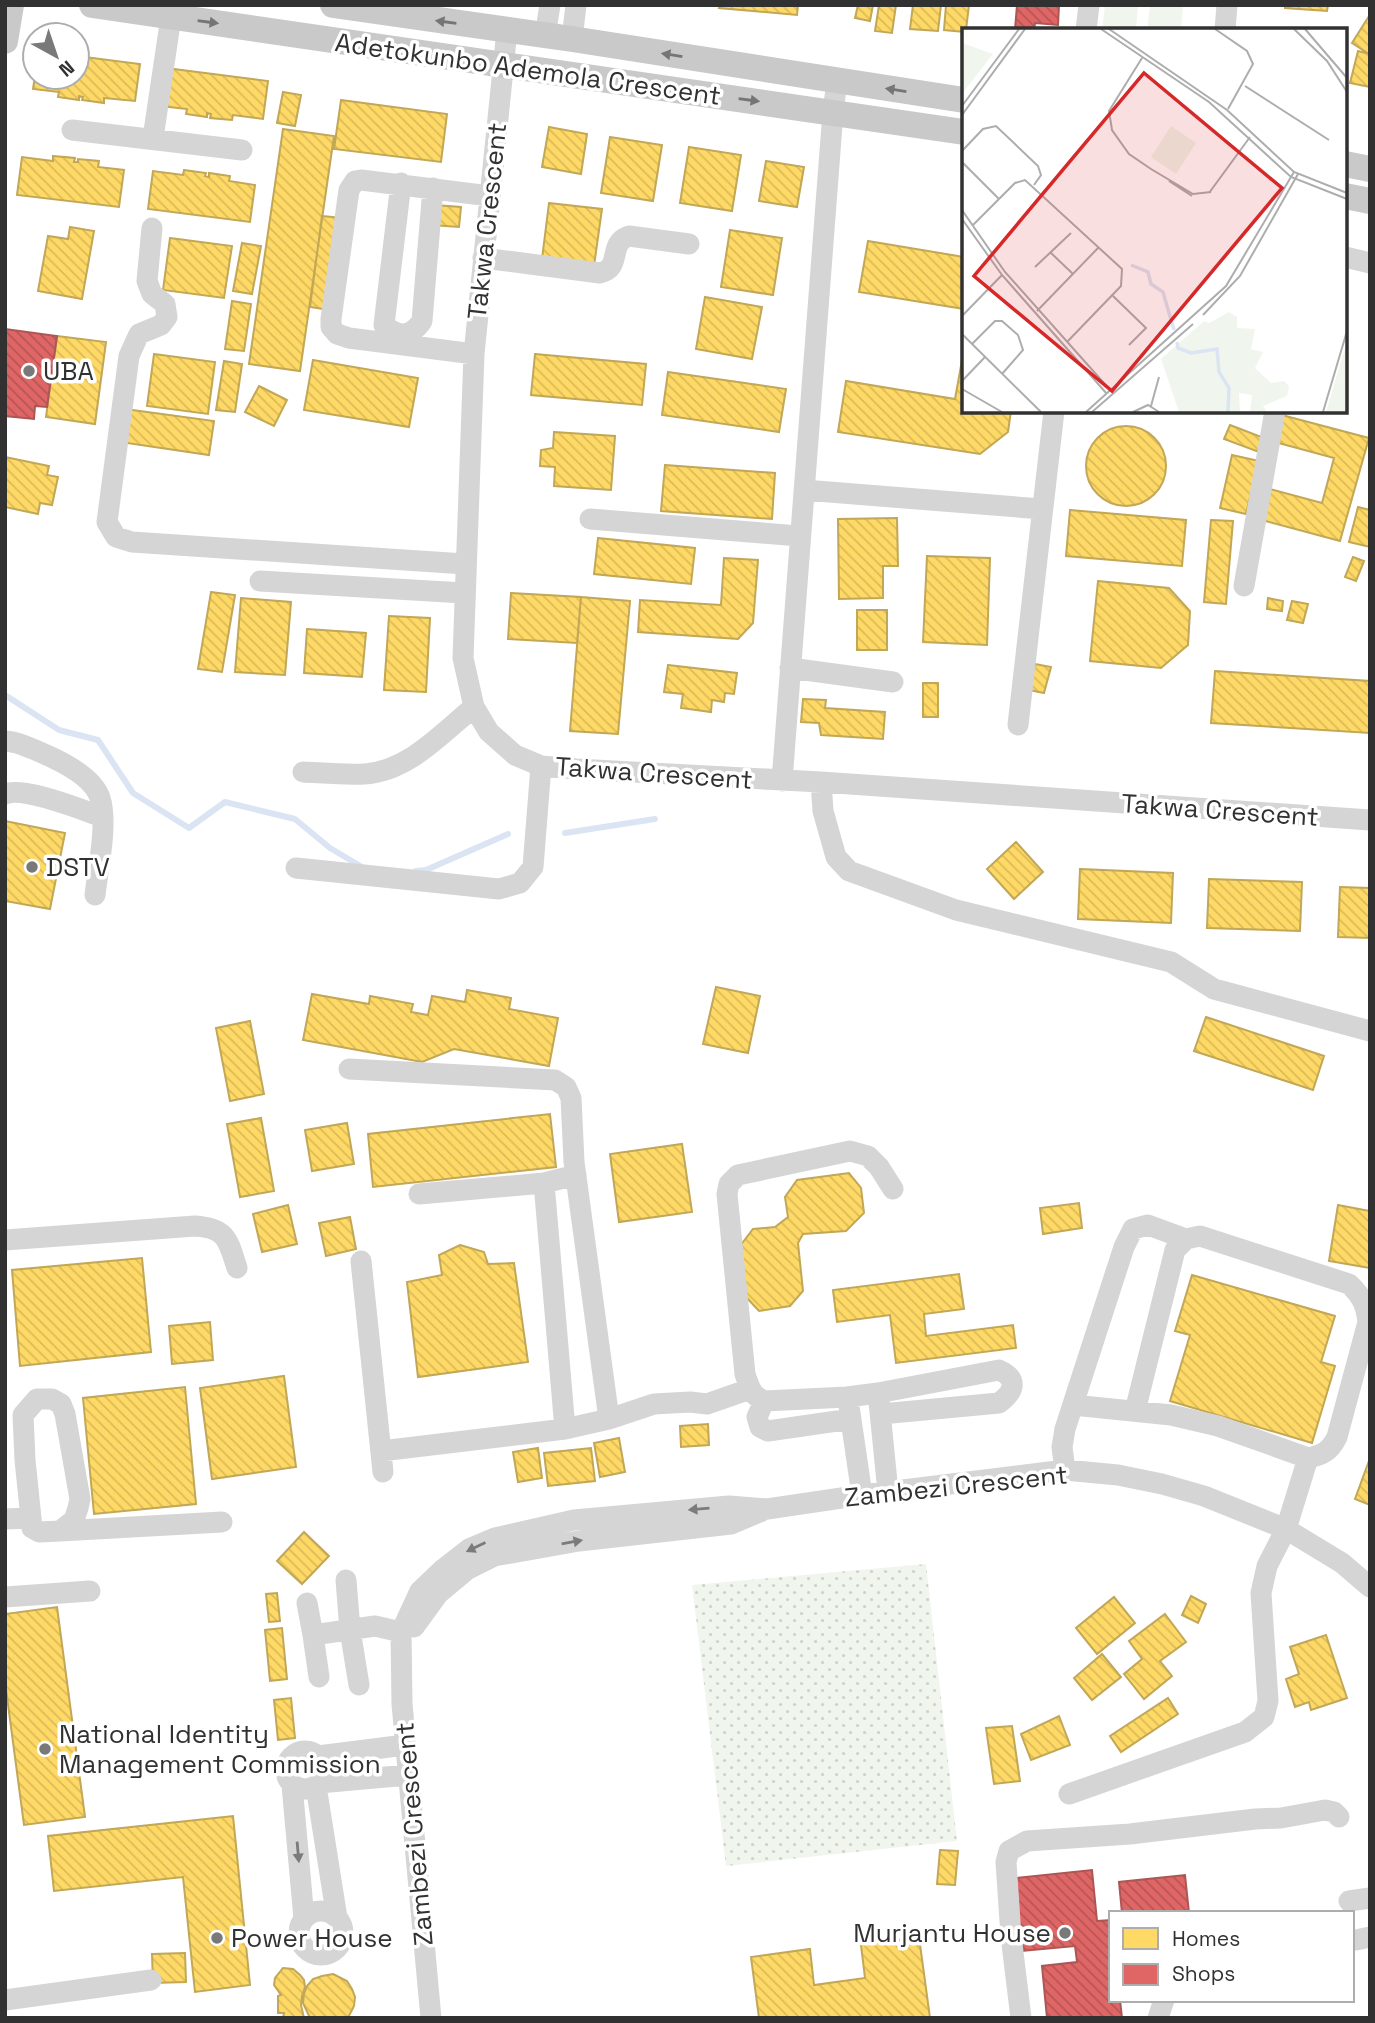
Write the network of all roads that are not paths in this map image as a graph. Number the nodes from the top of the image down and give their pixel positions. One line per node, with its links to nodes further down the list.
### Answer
1 (11, 5): 16 (main road)
2 (92, 5): 9 (main road, Adetokunbo Ademola Crescent)
3 (333, 5): 13 (main road, Adetokunbo Ademola Crescent, one-way to 3)
4 (550, 5): 14 (street)
5 (576, 5): 15 (street)
6 (1076, 5): 10 (street)
7 (1089, 5): 11 (street)
8 (1227, 5): 12 (street)
9 (171, 17): 17 (main road, Adetokunbo Ademola Crescent, one-way to 17); 23 (street)
10 (1074, 28)
11 (1087, 28)
12 (1225, 28)
13 (507, 30): 14 (main road, Adetokunbo Ademola Crescent); 17 (street, Takwa Crescent)
14 (545, 36): 15 (main road, Adetokunbo Ademola Crescent)
15 (572, 39): 18 (main road, Adetokunbo Ademola Crescent, one-way to 15)
16 (5, 41)
17 (503, 66): 20 (main road, Adetokunbo Ademola Crescent, one-way to 20); 29 (street, Takwa Crescent)
18 (837, 81): 19 (main road, Adetokunbo Ademola Crescent, one-way to 18); 20 (street)
19 (962, 100)
20 (833, 112): 22 (main road, Adetokunbo Ademola Crescent); 40 (street)
21 (72, 130): 23 (street)
22 (962, 132)
23 (153, 138): 24 (street)
24 (242, 150)
25 (1347, 164): 26 (main road)
26 (1370, 169)
27 (401, 183): 28 (street); 28 (street); 37 (street)
28 (433, 188): 29 (street)
29 (490, 195): 35 (street, Takwa Crescent)
30 (1347, 196): 31 (main road)
31 (1370, 201)
32 (152, 228): 44 (street)
33 (689, 244): 35 (street)
34 (1347, 257): 36 (street)
35 (483, 258): 37 (street, Takwa Crescent)
36 (1370, 263)
37 (474, 354): 44 (street, Takwa Crescent)
38 (1054, 413): 41 (street)
39 (1275, 413): 46 (street)
40 (804, 490): 41 (street); 43 (street)
41 (1042, 509): 51 (street)
42 (590, 519): 43 (street)
43 (799, 536): 48 (street)
44 (465, 564): 47 (street, Takwa Crescent)
45 (260, 581): 47 (street)
46 (1244, 586)
47 (464, 593): 50 (street, Takwa Crescent)
48 (790, 668): 49 (street); 55 (street)
49 (893, 682)
50 (474, 707): 53 (street, Takwa Crescent); 54 (street)
51 (1018, 726)
52 (5, 741): 58 (street)
53 (541, 766): 55 (street, Takwa Crescent); 60 (street)
54 (303, 772)
55 (782, 781): 56 (street, Takwa Crescent)
56 (821, 782): 59 (street, Takwa Crescent); 62 (street)
57 (5, 794): 58 (street)
58 (103, 817): 61 (street)
59 (1370, 820)
60 (296, 868)
61 (95, 895)
62 (1370, 1031)
63 (349, 1069): 64 (street)
64 (576, 1175): 65 (street); 79 (street)
65 (544, 1183): 67 (street); 81 (street)
66 (893, 1189): 73 (street)
67 (419, 1194)
68 (1186, 1238): 75 (street); 76 (street); 82 (street)
69 (5, 1240): 71 (street)
70 (361, 1261): 81 (street)
71 (237, 1268)
72 (878, 1393): 74 (street); 77 (street); 77 (street)
73 (757, 1395): 74 (street); 79 (street); 80 (street)
74 (847, 1396): 80 (street)
75 (1073, 1405): 76 (street); 84 (street)
76 (1135, 1411): 82 (street)
77 (881, 1414): 85 (street)
78 (14, 1415): 83 (street); 91 (street)
79 (609, 1419): 81 (street)
80 (851, 1419): 86 (street)
81 (565, 1429)
82 (1308, 1458): 90 (street)
83 (15, 1462): 87 (street)
84 (1065, 1471): 85 (street, Zambezi Crescent); 90 (street, Zambezi Crescent)
85 (888, 1492): 86 (street, Zambezi Crescent)
86 (862, 1495): 99 (street, Zambezi Crescent)
87 (31, 1518): 88 (street); 91 (street)
88 (5, 1519)
89 (222, 1522): 91 (street)
90 (1286, 1529): 93 (street, Zambezi Crescent); 107 (street)
91 (60, 1531)
92 (346, 1580): 97 (street)
93 (1370, 1587)
94 (90, 1591): 95 (street)
95 (5, 1597)
96 (307, 1603): 98 (street)
97 (350, 1630): 98 (street); 99 (street); 101 (street)
98 (313, 1635): 100 (street)
99 (401, 1641): 102 (street, Zambezi Crescent)
100 (319, 1677)
101 (359, 1685)
102 (405, 1745): 103 (street); 104 (street, Zambezi Crescent)
103 (318, 1756): 105 (street); 106 (street)
104 (408, 1775): 106 (street); 113 (street, Zambezi Crescent)
105 (292, 1785): 106 (street); 110 (street, one-way to 110)
106 (318, 1785): 109 (street)
107 (1069, 1794)
108 (1339, 1817): 114 (street)
109 (337, 1918): 110 (street); 110 (street)
110 (304, 1919)
111 (151, 1980): 112 (street)
112 (5, 2000)
113 (431, 2018)
114 (1021, 2018)

